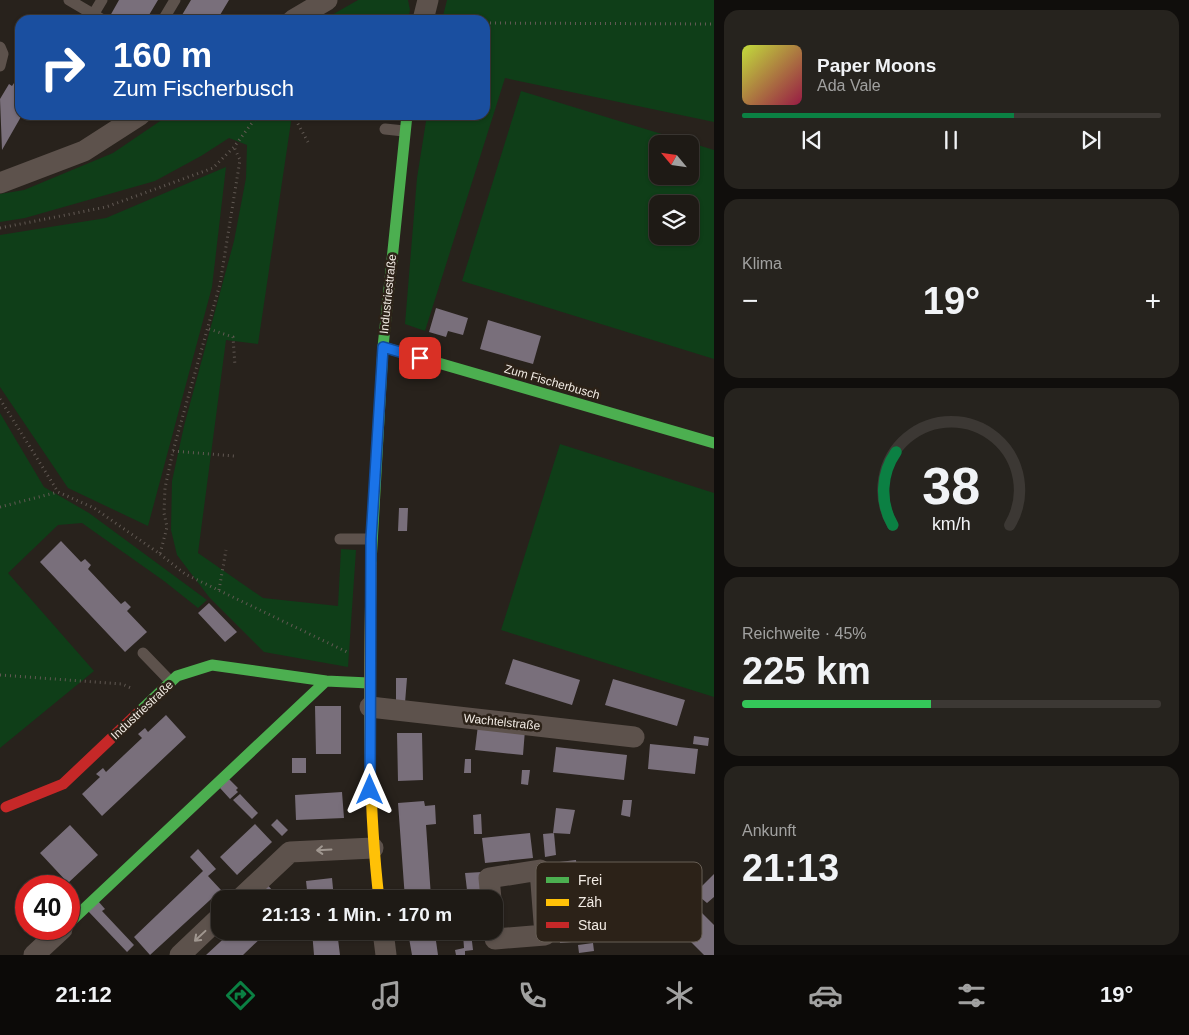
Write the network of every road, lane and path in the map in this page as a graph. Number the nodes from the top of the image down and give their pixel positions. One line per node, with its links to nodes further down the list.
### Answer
1 (69, 0): 6 (lane)
2 (102, 0): 7 (lane)
3 (175, 0): 8 (lane)
4 (327, 0): 9 (street)
5 (428, 0): 10 (street)
6 (95, 15)
7 (98, 15)
8 (167, 15)
9 (302, 15)
10 (424, 15)
11 (490, 23): 12 (path)
12 (714, 24)
13 (0, 47): 14 (lane)
14 (0, 66)
15 (132, 120): 23 (street)
16 (254, 120): 22 (path)
17 (296, 120): 21 (path)
18 (406, 120): 20 (street, Industriestraße)
19 (385, 129): 20 (lane)
20 (404, 130): 26 (street, Industriestraße)
21 (308, 142)
22 (234, 147): 24 (path); 25 (path)
23 (0, 182)
24 (0, 228)
25 (208, 329): 27 (path); 30 (path)
26 (383, 347): 29 (street, Zum Fischerbusch); 35 (street, Industriestraße)
27 (235, 366)
28 (0, 399): 32 (path)
29 (714, 443)
30 (173, 451): 31 (path); 37 (path)
31 (234, 456)
32 (58, 492): 33 (path); 37 (path)
33 (0, 507)
34 (340, 539): 35 (lane)
35 (371, 539): 44 (street, Industriestraße)
36 (226, 550): 38 (path)
37 (160, 554): 38 (path)
38 (219, 590): 40 (path)
39 (143, 653): 43 (lane)
40 (350, 656)
41 (0, 675): 45 (path)
42 (326, 681): 43 (street, Industriestraße); 44 (street, Industriestraße); 54 (street)
43 (171, 682): 45 (street, Industriestraße)
44 (369, 684): 46 (street, Industriestraße)
45 (154, 698): 48 (street, Industriestraße)
46 (370, 707): 47 (street, Wachtelstraße); 49 (street, Industriestraße)
47 (634, 737)
48 (6, 807)
49 (373, 848): 51 (street, one-way to 51); 52 (street, Industriestraße)
50 (536, 871): 53 (street)
51 (250, 890)
52 (378, 890)
53 (490, 890)
54 (80, 913)
55 (211, 926): 61 (street, one-way to 61)
56 (536, 936): 57 (street)
57 (503, 938)
58 (50, 940): 60 (street)
59 (384, 940): 62 (street)
60 (34, 955)
61 (180, 955)
62 (386, 955)

